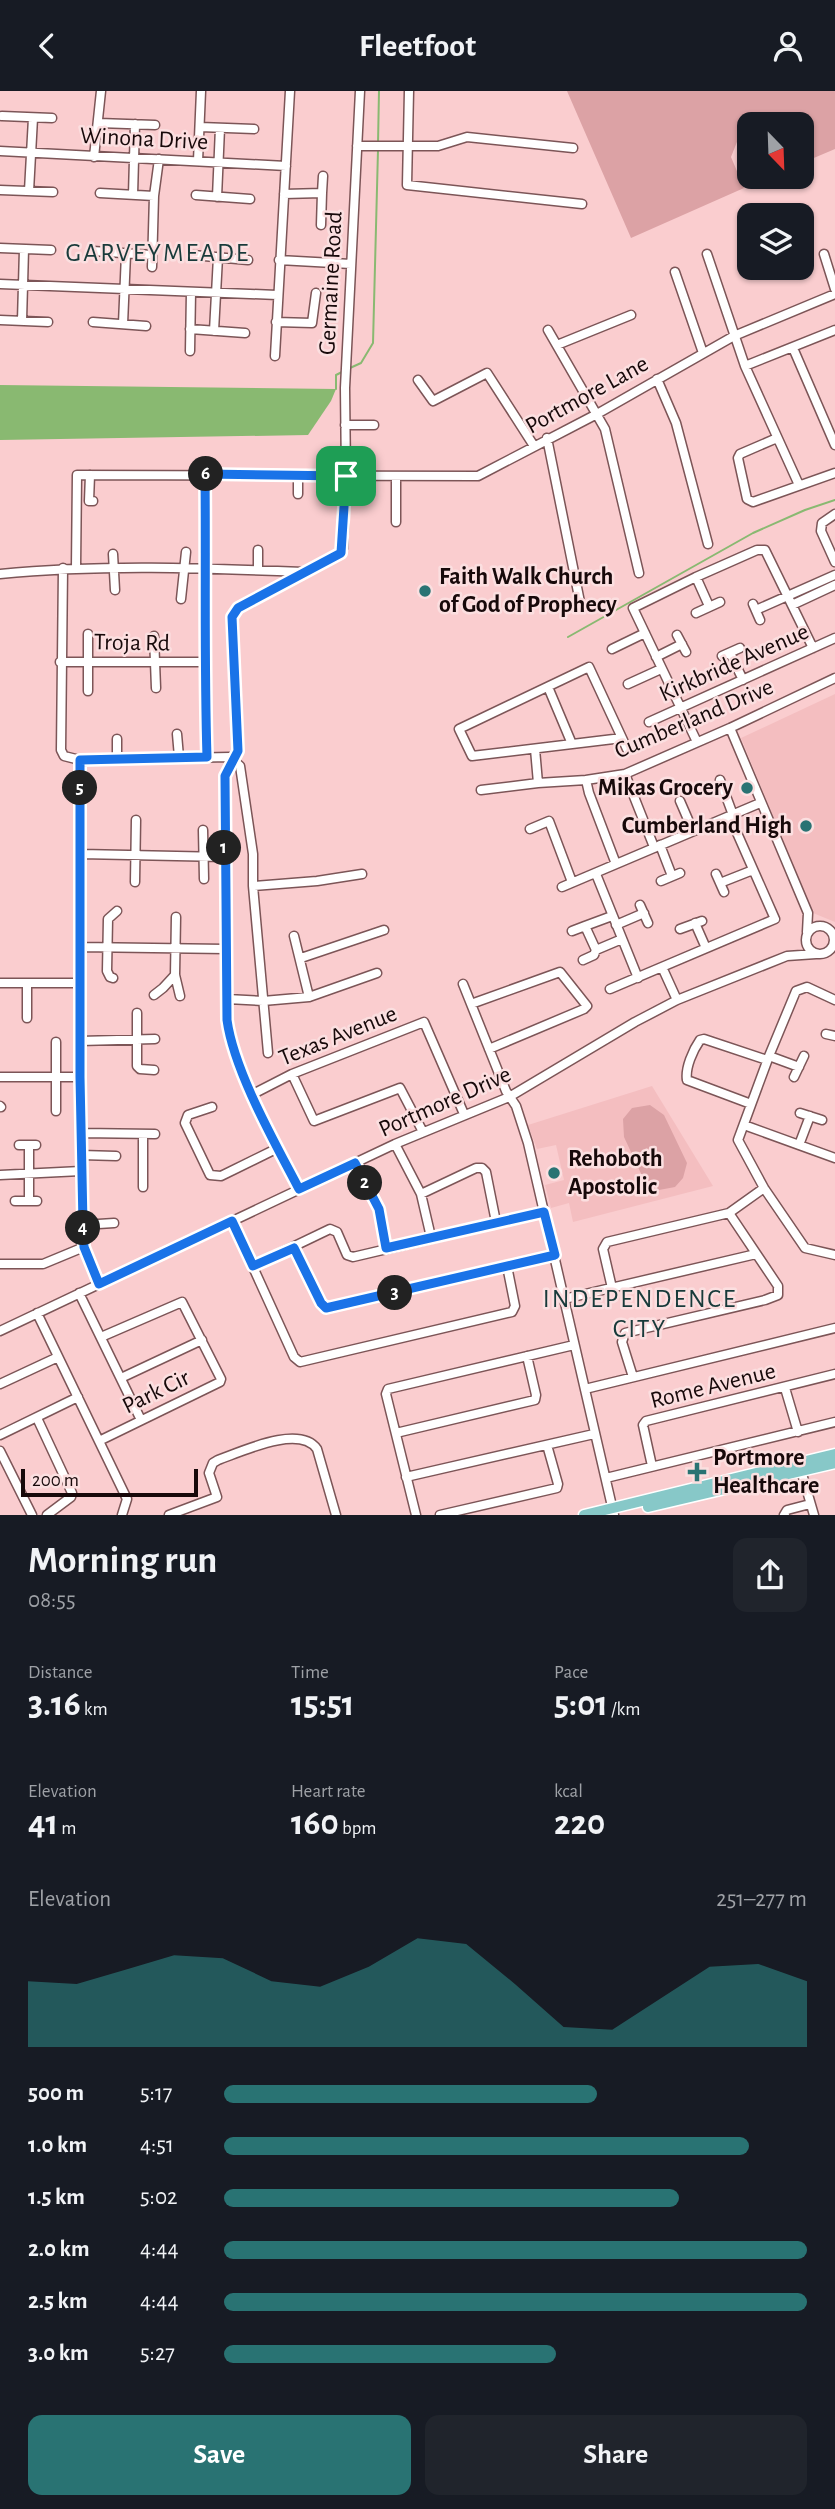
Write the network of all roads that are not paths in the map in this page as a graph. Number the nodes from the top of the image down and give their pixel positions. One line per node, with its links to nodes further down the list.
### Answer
1 (101, 91): 9 (street)
2 (201, 91): 12 (street)
3 (290, 91): 25 (street)
4 (360, 91): 16 (street, Germaine Road)
5 (409, 91): 15 (street)
6 (2, 116): 7 (street)
7 (33, 118): 8 (street); 19 (street)
8 (52, 118)
9 (99, 123): 10 (street); 20 (street)
10 (135, 124): 11 (street); 21 (street)
11 (155, 125)
12 (200, 127): 13 (street); 23 (street)
13 (220, 128): 14 (street); 24 (street)
14 (254, 129)
15 (407, 144): 16 (street); 17 (street); 38 (street)
16 (357, 146): 52 (street, Germaine Road)
17 (573, 148)
18 (0, 151): 19 (street, Winona Drive)
19 (31, 153): 20 (street, Winona Drive); 28 (street)
20 (94, 157): 21 (street, Winona Drive)
21 (134, 158): 22 (street, Winona Drive); 33 (street)
22 (159, 159): 23 (street, Winona Drive); 35 (street)
23 (198, 161): 24 (street, Winona Drive)
24 (219, 162): 25 (street, Winona Drive); 36 (street)
25 (286, 166): 32 (street)
26 (323, 176): 31 (street)
27 (0, 190): 28 (street)
28 (29, 191): 29 (street)
29 (53, 192)
30 (100, 193): 33 (street)
31 (322, 193): 32 (street); 39 (street)
32 (284, 194): 51 (street)
33 (133, 195): 35 (street)
34 (196, 195): 36 (street)
35 (155, 196): 47 (street)
36 (217, 197): 37 (street)
37 (250, 199)
38 (582, 204)
39 (321, 225)
40 (0, 248): 41 (street)
41 (24, 249): 42 (street); 56 (street)
42 (51, 250)
43 (93, 251): 44 (street)
44 (126, 254): 47 (street); 57 (street)
45 (707, 254): 76 (street)
46 (824, 254): 59 (street)
47 (152, 255): 53 (street)
48 (193, 255): 49 (street)
49 (218, 257): 50 (street); 60 (street)
50 (248, 260)
51 (279, 260): 52 (street); 62 (street)
52 (351, 264): 86 (street, Germaine Road)
53 (152, 267)
54 (675, 272): 80 (street)
55 (0, 285): 56 (street)
56 (24, 285): 57 (street); 65 (street)
57 (126, 289): 58 (street); 69 (street)
58 (191, 292): 60 (street); 71 (street)
59 (835, 292): 76 (street, Portmore Lane)
60 (215, 293): 62 (street); 74 (street)
61 (316, 293): 68 (street)
62 (277, 295): 68 (street)
63 (631, 316): 77 (street)
64 (0, 320): 65 (street)
65 (22, 321): 66 (street)
66 (48, 322)
67 (93, 322): 69 (street)
68 (276, 322): 81 (street)
69 (123, 324): 70 (street)
70 (146, 325)
71 (190, 329): 74 (street); 79 (street)
72 (548, 330): 77 (street)
73 (835, 330): 78 (street)
74 (214, 331): 75 (street)
75 (245, 333)
76 (734, 336): 80 (street, Portmore Lane); 82 (street)
77 (557, 345): 85 (street)
78 (793, 348): 82 (street); 90 (street)
79 (190, 351)
80 (703, 353): 83 (street, Portmore Lane)
81 (275, 356)
82 (745, 366): 88 (street)
83 (657, 379): 85 (street, Portmore Lane); 103 (street)
84 (418, 380): 91 (street)
85 (597, 414): 89 (street, Portmore Lane); 116 (street)
86 (345, 425): 87 (street); 96 (street, Germaine Road)
87 (374, 425)
88 (778, 438): 98 (street); 98 (street)
89 (547, 439): 91 (street, Portmore Lane); 123 (street)
90 (835, 445)
91 (534, 446): 97 (street, Portmore Lane)
92 (835, 473): 98 (street)
93 (205, 474): 94 (street, Portmore Lane); 95 (street, Portmore Lane); 112 (street)
94 (90, 475): 100 (street); 111 (street)
95 (298, 475): 96 (street, Portmore Lane); 99 (street)
96 (346, 476): 97 (street, Portmore Lane); 114 (street, Germaine Road)
97 (396, 476): 102 (street)
98 (799, 485)
99 (298, 494)
100 (93, 501)
101 (835, 514): 107 (street)
102 (396, 521)
103 (708, 544)
104 (258, 550): 113 (street)
105 (186, 552): 109 (street)
106 (113, 554): 108 (street)
107 (835, 562)
108 (113, 567): 109 (street); 111 (street); 120 (street)
109 (184, 567): 112 (street); 122 (street)
110 (63, 568): 111 (street); 115 (street); 139 (street)
111 (76, 568)
112 (206, 569): 113 (street); 140 (street)
113 (258, 570): 114 (street)
114 (306, 572): 162 (street)
115 (0, 573)
116 (639, 573)
117 (835, 575): 121 (street)
118 (696, 577): 121 (street); 126 (street); 129 (street)
119 (835, 585): 125 (street)
120 (115, 590)
121 (788, 597): 125 (street); 128 (street)
122 (181, 599)
123 (580, 601)
124 (720, 602): 126 (street)
125 (792, 605): 135 (street)
126 (709, 606): 127 (street)
127 (696, 613)
128 (760, 620)
129 (645, 633): 136 (street); 137 (street)
130 (88, 634): 138 (street)
131 (677, 635): 137 (street)
132 (153, 636): 141 (street)
133 (835, 638): 135 (street, Kirkbride Avenue)
134 (740, 648): 144 (street)
135 (813, 648): 144 (street, Kirkbride Avenue)
136 (612, 649)
137 (656, 657): 142 (street)
138 (89, 661): 139 (street, Troja Rd); 141 (street, Troja Rd); 148 (street)
139 (60, 662): 163 (street)
140 (204, 662): 141 (street, Troja Rd); 160 (street)
141 (155, 664): 147 (street)
142 (661, 669): 145 (street); 149 (street)
143 (835, 677): 151 (street, Cumberland Drive)
144 (743, 680): 149 (street, Kirkbride Avenue)
145 (628, 684)
146 (548, 687): 153 (street); 156 (street); 157 (street)
147 (156, 688)
148 (88, 691)
149 (681, 708): 150 (street, Kirkbride Avenue); 155 (street)
150 (649, 722)
151 (730, 728): 155 (street, Cumberland Drive); 170 (street)
152 (177, 734): 159 (street)
153 (622, 738): 156 (street); 158 (street)
154 (117, 739): 161 (street)
155 (697, 742): 164 (street, Cumberland Drive)
156 (572, 744): 157 (street)
157 (535, 749): 167 (street)
158 (627, 749)
159 (179, 757): 160 (street); 161 (street)
160 (207, 757): 162 (street)
161 (117, 758): 163 (street)
162 (234, 759): 180 (street); 190 (street)
163 (80, 760): 177 (street)
164 (625, 774): 165 (street, Cumberland Drive); 176 (street)
165 (586, 780): 167 (street, Cumberland Drive); 181 (street)
166 (720, 780): 171 (street)
167 (538, 783): 168 (street, Cumberland Drive)
168 (481, 790)
169 (680, 801): 175 (street)
170 (760, 803): 171 (street); 193 (street)
171 (732, 816): 175 (street); 182 (street)
172 (136, 820): 178 (street)
173 (530, 829): 189 (street)
174 (203, 830): 179 (street)
175 (693, 831): 176 (street)
176 (657, 846): 181 (street); 187 (street)
177 (81, 854): 178 (street); 207 (street)
178 (135, 855): 179 (street); 188 (street)
179 (204, 856): 180 (street); 186 (street)
180 (224, 857): 211 (street)
181 (616, 864): 184 (street)
182 (753, 870): 185 (street); 210 (street)
183 (362, 874): 190 (street)
184 (596, 874): 189 (street); 195 (street)
185 (716, 874)
186 (204, 879)
187 (661, 881)
188 (135, 882)
189 (572, 882): 191 (street)
190 (253, 886): 233 (street)
191 (562, 887)
192 (117, 911): 208 (street)
193 (808, 913): 199 (street); 203 (street)
194 (176, 916): 209 (street)
195 (612, 916): 197 (street); 198 (street)
196 (648, 923): 197 (street)
197 (616, 925): 205 (street)
198 (585, 926): 202 (street); 212 (street)
199 (828, 927): 203 (street); 206 (street)
200 (680, 929): 210 (street)
201 (384, 930): 215 (street)
202 (572, 931)
203 (806, 935): 213 (street); 214 (street, Portmore Drive)
204 (294, 936): 215 (street)
205 (622, 939): 212 (street); 221 (street)
206 (834, 945): 213 (street)
207 (80, 947): 208 (street); 224 (street)
208 (107, 947): 209 (street); 220 (street)
209 (175, 947): 211 (street); 219 (street)
210 (706, 948): 217 (street)
211 (226, 949): 230 (street)
212 (596, 950): 216 (street)
213 (816, 954): 214 (street, Portmore Drive)
214 (787, 956): 231 (street, Portmore Drive)
215 (301, 958): 229 (street)
216 (583, 960)
217 (662, 967): 221 (street); 231 (street)
218 (377, 973): 229 (street)
219 (174, 975): 227 (street); 228 (street)
220 (113, 978)
221 (638, 978): 226 (street)
222 (0, 983): 223 (street)
223 (27, 983): 224 (street); 236 (street)
224 (80, 983): 239 (street)
225 (463, 985): 234 (street)
226 (610, 989)
227 (154, 995)
228 (180, 996)
229 (309, 997): 233 (street)
230 (227, 999): 233 (street); 252 (street)
231 (677, 1000): 253 (street, Portmore Drive)
232 (835, 1000): 244 (street)
233 (263, 1001): 242 (street)
234 (471, 1004): 241 (street); 241 (street)
235 (137, 1013): 238 (street)
236 (27, 1018)
237 (155, 1039): 238 (street)
238 (136, 1040): 239 (street); 246 (street)
239 (80, 1041): 249 (street)
240 (56, 1042): 251 (street)
241 (489, 1049): 253 (street)
242 (268, 1053)
243 (804, 1056): 245 (street)
244 (768, 1058): 245 (street); 254 (street); 254 (street)
245 (799, 1067): 250 (street)
246 (154, 1070)
247 (292, 1074): 252 (street, Texas Avenue); 258 (street, Texas Avenue); 262 (street)
248 (0, 1077): 251 (street)
249 (80, 1077): 251 (street); 263 (street)
250 (794, 1077)
251 (56, 1078): 256 (street)
252 (253, 1094): 269 (street)
253 (509, 1097): 258 (street, Portmore Drive); 282 (street)
254 (751, 1104): 261 (street)
255 (212, 1107): 269 (street)
256 (56, 1111)
257 (800, 1113): 259 (street)
258 (464, 1114): 262 (street, Portmore Drive)
259 (810, 1116): 260 (street); 268 (street)
260 (822, 1120)
261 (744, 1125): 268 (street); 278 (street)
262 (423, 1132): 266 (street, Portmore Drive)
263 (82, 1133): 264 (street); 270 (street)
264 (143, 1134): 265 (street); 277 (street)
265 (155, 1134)
266 (395, 1144): 273 (street, Portmore Drive); 280 (street)
267 (19, 1145): 275 (street)
268 (799, 1145): 272 (street)
269 (278, 1148): 279 (street)
270 (81, 1155): 271 (street); 274 (street)
271 (116, 1156)
272 (835, 1158)
273 (355, 1163): 279 (street, Portmore Drive); 291 (street)
274 (81, 1171): 275 (street); 287 (street)
275 (29, 1174): 276 (street); 281 (street)
276 (0, 1175)
277 (143, 1187)
278 (764, 1188): 283 (street); 294 (street)
279 (299, 1189): 284 (street, Portmore Drive)
280 (421, 1194): 285 (street); 288 (street)
281 (15, 1201)
282 (544, 1212): 285 (street); 293 (street)
283 (729, 1213): 292 (street); 299 (street)
284 (232, 1221): 296 (street); 298 (street, Portmore Drive)
285 (496, 1222): 288 (street)
286 (114, 1223): 287 (street)
287 (83, 1224): 289 (street)
288 (431, 1237): 291 (street)
289 (84, 1247): 295 (street); 298 (street)
290 (294, 1248): 291 (street); 296 (street); 297 (street)
291 (386, 1248)
292 (756, 1254): 299 (street); 311 (street)
293 (555, 1255): 297 (street); 301 (street)
294 (835, 1255)
295 (0, 1264)
296 (253, 1266): 297 (street)
297 (507, 1266)
298 (99, 1284): 300 (street, Portmore Drive)
299 (612, 1288): 301 (street)
300 (79, 1293): 302 (street, Portmore Drive); 305 (street)
301 (564, 1299): 307 (street)
302 (37, 1313): 304 (street, Portmore Drive); 309 (street)
303 (835, 1328): 311 (street)
304 (0, 1331)
305 (101, 1337): 306 (street, Park Cir); 312 (street)
306 (202, 1340): 312 (street); 318 (street, Park Cir)
307 (574, 1345): 308 (street); 315 (street)
308 (527, 1356): 321 (street); 321 (street)
309 (58, 1357): 313 (street); 316 (street)
310 (835, 1374): 314 (street, Rome Avenue)
311 (633, 1377): 315 (street)
312 (121, 1378): 318 (street)
313 (0, 1384)
314 (785, 1388): 320 (street); 329 (street, Rome Avenue)
315 (585, 1389): 322 (street)
316 (78, 1397): 317 (street); 324 (street)
317 (37, 1418): 323 (street); 337 (street)
318 (141, 1420): 324 (street, Park Cir)
319 (835, 1422): 320 (street)
320 (798, 1432): 329 (street)
321 (396, 1433): 331 (street)
322 (594, 1434): 325 (street); 332 (street)
323 (0, 1435)
324 (99, 1441): 338 (street)
325 (547, 1445): 331 (street); 342 (street)
326 (0, 1451): 336 (street)
327 (835, 1454): 330 (main road)
328 (835, 1463): 330 (main road)
329 (652, 1466): 332 (street)
330 (800, 1468): 333 (street); 334 (main road); 335 (main road)
331 (406, 1477): 341 (street)
332 (606, 1478): 335 (street)
333 (810, 1504): 344 (street); 345 (street)
334 (649, 1511): 335 (main road)
335 (613, 1513): 343 (main road)
336 (32, 1515)
337 (47, 1515)
338 (122, 1515)
339 (169, 1515): 340 (street)
340 (336, 1515)
341 (416, 1515)
342 (440, 1515)
343 (584, 1515)
344 (784, 1515)
345 (814, 1515)

